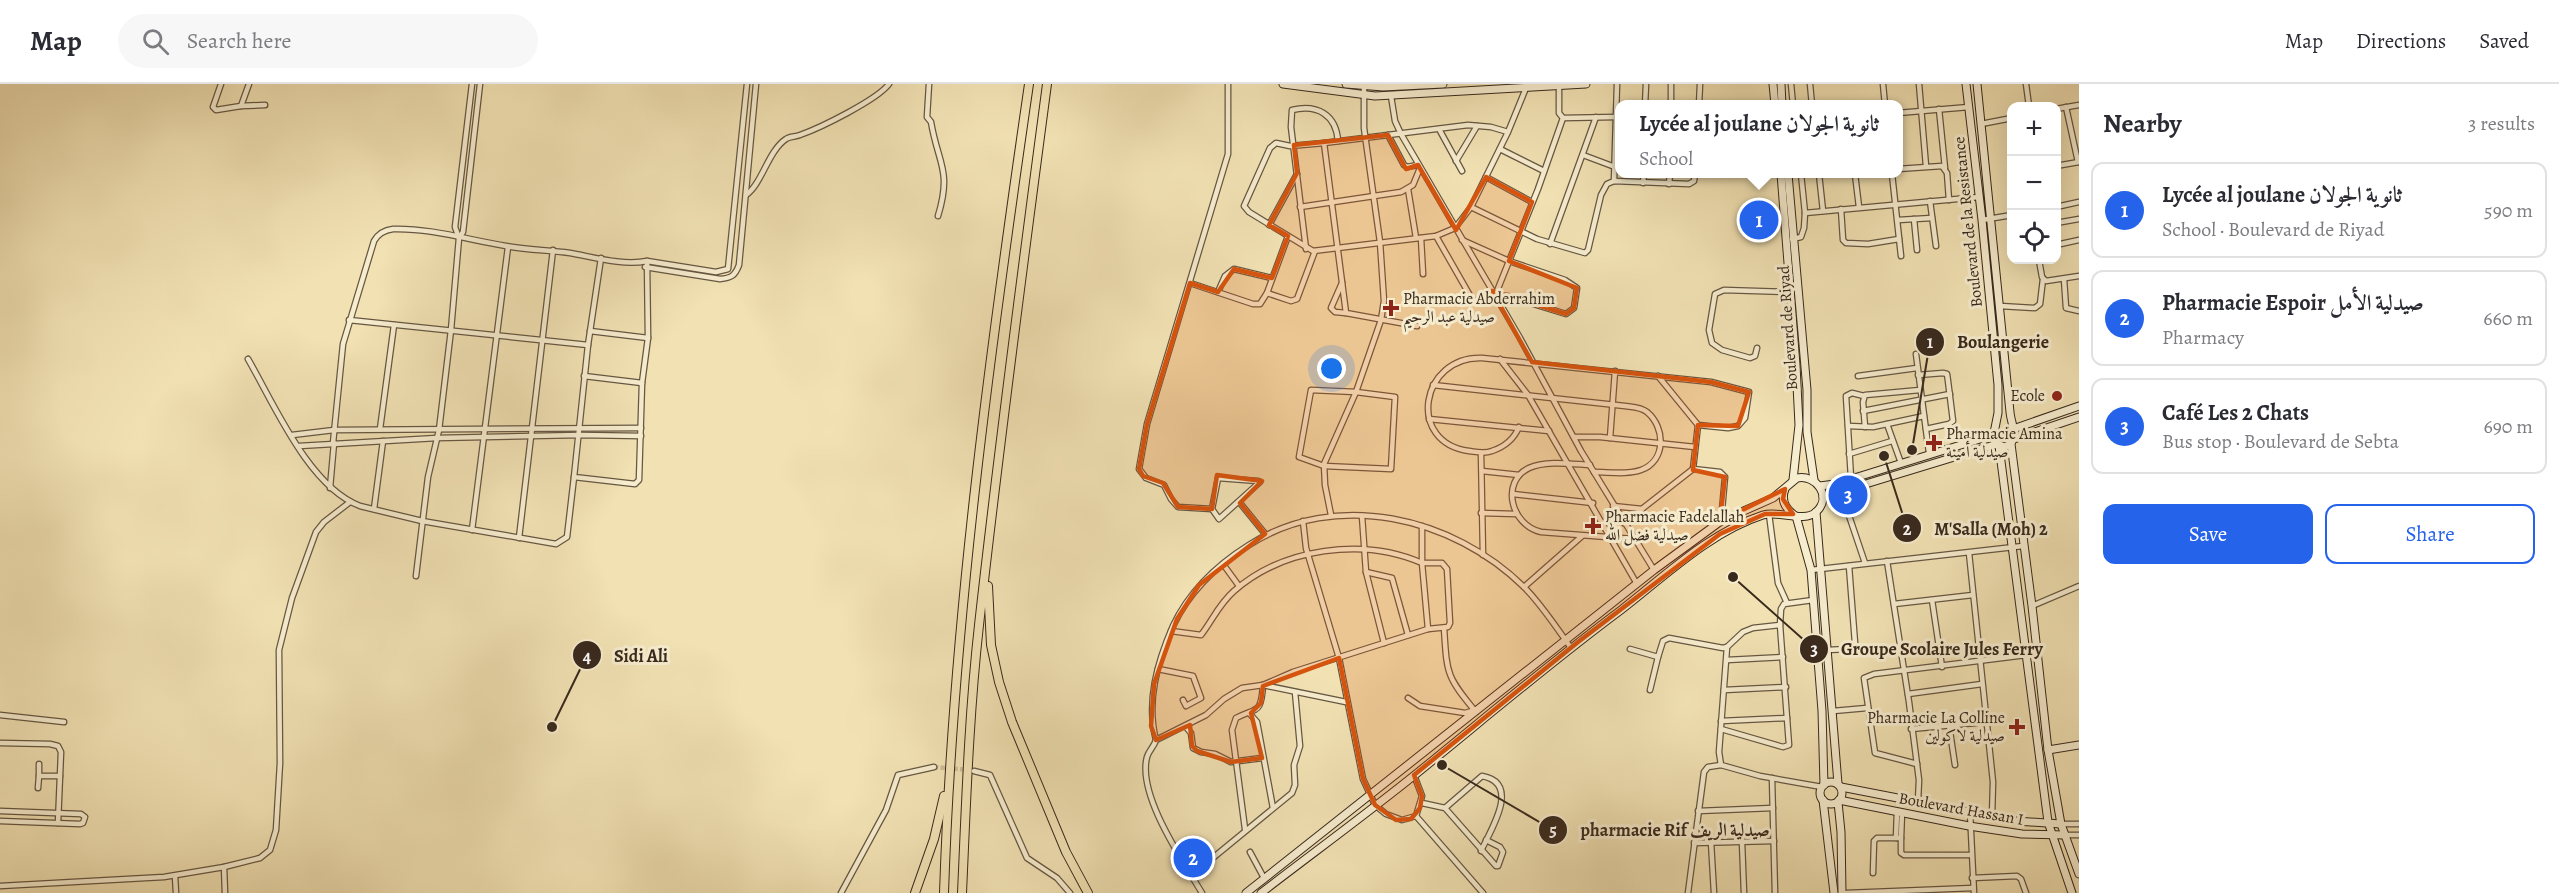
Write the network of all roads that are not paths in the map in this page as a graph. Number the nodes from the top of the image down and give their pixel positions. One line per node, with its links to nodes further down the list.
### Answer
1 (221, 84): 47 (street)
2 (249, 84): 47 (street)
3 (472, 84): 125 (street)
4 (480, 84): 125 (street)
5 (747, 84): 149 (street)
6 (756, 84): 95 (street)
7 (889, 84): 95 (street)
8 (929, 84): 111 (street)
9 (1029, 84): 367 (highway)
10 (1047, 84): 286 (highway)
11 (1228, 84): 157 (street)
12 (1283, 84): 33 (main road)
13 (1346, 84): 30 (main road)
14 (1443, 84): 30 (main road)
15 (1586, 84): 29 (main road)
16 (1617, 84): 35 (street)
17 (1646, 84): 36 (street)
18 (1671, 84): 37 (street)
19 (1700, 84): 38 (street)
20 (1773, 84): 39 (main road)
21 (1781, 84): 40 (main road)
22 (1791, 84): 41 (street)
23 (1811, 84): 42 (street)
24 (1883, 84): 43 (street)
25 (1919, 84): 51 (street)
26 (1966, 84): 48 (main road, Boulevard de la Resistance)
27 (1977, 84): 58 (main road, Boulevard de la Resistance)
28 (2026, 84): 44 (street)
29 (1559, 85): 32 (main road); 56 (street)
30 (1364, 86): 33 (street)
31 (1507, 86): 32 (main road); 34 (main road)
32 (1526, 88): 61 (street)
33 (1364, 96): 34 (main road); 64 (street)
34 (1391, 96): 62 (street)
35 (1617, 100)
36 (1645, 100)
37 (1671, 100)
38 (1699, 100)
39 (1774, 100)
40 (1782, 100)
41 (1793, 100)
42 (1812, 100)
43 (1885, 100)
44 (2028, 102)
45 (265, 105): 47 (street)
46 (2079, 105): 49 (street)
47 (241, 106)
48 (1969, 107): 52 (street); 97 (main road, Boulevard de la Resistance)
49 (2066, 107): 50 (street); 71 (street)
50 (2061, 108)
51 (1922, 110): 52 (street); 53 (street); 74 (street)
52 (1940, 110): 76 (street)
53 (1903, 112)
54 (1596, 117): 55 (street); 56 (street); 69 (street)
55 (1615, 117)
56 (1563, 118): 79 (street)
57 (2007, 119): 58 (street)
58 (1981, 124): 114 (main road, Boulevard de la Resistance)
59 (1477, 126): 60 (street); 61 (street); 70 (street)
60 (1439, 129): 62 (street); 70 (street)
61 (1508, 132): 68 (street)
62 (1401, 134): 63 (street); 73 (street)
63 (1388, 135): 64 (street); 73 (street)
64 (1365, 138): 65 (street); 96 (street)
65 (1338, 141): 66 (street); 67 (street)
66 (1324, 143): 67 (street); 101 (street)
67 (1294, 145): 80 (street); 120 (street)
68 (1500, 149): 79 (street); 81 (street)
69 (1583, 155): 75 (street); 133 (street)
70 (1456, 161): 78 (street)
71 (2079, 162): 72 (street)
72 (2061, 165)
73 (1419, 166): 94 (street); 121 (street)
74 (1926, 166): 76 (street); 77 (street)
75 (1615, 167): 91 (street)
76 (1945, 168): 98 (street)
77 (1903, 169)
78 (1462, 171)
79 (1544, 171): 99 (street)
80 (1297, 173): 105 (street); 120 (street)
81 (1486, 177): 99 (street); 106 (street)
82 (1644, 178): 92 (street)
83 (1670, 178): 93 (street)
84 (1694, 178): 93 (street)
85 (1781, 178): 127 (main road, Boulevard de Riyad)
86 (1788, 178): 128 (main road, Boulevard de Riyad)
87 (1801, 178): 110 (street)
88 (1819, 178): 109 (street)
89 (1855, 178): 107 (street)
90 (1893, 178): 103 (street)
91 (1614, 181): 92 (street); 133 (street)
92 (1643, 183): 93 (street)
93 (1669, 184)
94 (1408, 189): 96 (street); 126 (street)
95 (746, 195): 151 (street)
96 (1372, 196): 101 (street); 132 (street)
97 (1979, 197): 98 (street); 118 (main road, Boulevard de la Resistance)
98 (1949, 200): 100 (street)
99 (1532, 201): 122 (street)
100 (1930, 201): 103 (street); 113 (street)
101 (1332, 202): 105 (street); 137 (street)
102 (2079, 202): 104 (street)
103 (1896, 204): 107 (street); 117 (street)
104 (2061, 206)
105 (1300, 207): 138 (street)
106 (1471, 207): 121 (street); 122 (street)
107 (1859, 207): 108 (street)
108 (1841, 209): 109 (street); 129 (street)
109 (1823, 211): 110 (street)
110 (1805, 213): 128 (street)
111 (938, 216)
112 (2007, 216): 114 (street)
113 (1932, 218): 115 (street); 136 (street)
114 (1991, 218): 118 (street); 162 (main road, Boulevard de la Resistance)
115 (1914, 219): 117 (street); 140 (street)
116 (2079, 219): 119 (street)
117 (1898, 220): 129 (street)
118 (1982, 220): 216 (main road, Boulevard de la Resistance)
119 (2061, 222)
120 (1269, 225): 123 (street)
121 (1455, 228): 124 (street); 130 (street)
122 (1520, 232): 133 (street); 145 (street)
123 (1288, 236): 138 (street); 153 (street)
124 (1436, 236): 126 (street); 161 (street)
125 (459, 238): 135 (street); 165 (street); 169 (street)
126 (1418, 238): 132 (street); 150 (street)
127 (1786, 239): 128 (street); 160 (main road, Boulevard de Riyad)
128 (1795, 239): 247 (main road, Boulevard de Riyad)
129 (1899, 239): 142 (street)
130 (1462, 240): 145 (street); 161 (street)
131 (2079, 240): 134 (street)
132 (1380, 242): 137 (street); 166 (street)
133 (1550, 244)
134 (2061, 244)
135 (508, 246): 139 (street); 171 (street)
136 (1936, 246)
137 (1338, 248): 141 (street); 156 (street)
138 (1306, 249): 141 (street)
139 (553, 250): 143 (street); 173 (street)
140 (1917, 250)
141 (1315, 251): 159 (street)
142 (1901, 256)
143 (601, 258): 146 (street); 170 (street)
144 (646, 261): 146 (street); 148 (street); 149 (street)
145 (1509, 261): 161 (street); 161 (street)
146 (637, 263): 148 (street)
147 (2040, 264): 154 (street)
148 (645, 268): 151 (street); 172 (street)
149 (728, 269): 151 (street)
150 (1423, 274)
151 (734, 276)
152 (2079, 276): 155 (street)
153 (1272, 278): 158 (street); 159 (street)
154 (2043, 279): 155 (street); 162 (street)
155 (2064, 279): 163 (street)
156 (1342, 282): 164 (street); 164 (street)
157 (1190, 283): 158 (street); 260 (street)
158 (1218, 292): 159 (street)
159 (1267, 292)
160 (1790, 292): 175 (street); 246 (main road, Boulevard de Riyad)
161 (1495, 296): 179 (street)
162 (2000, 306): 208 (main road, Boulevard de la Resistance)
163 (2079, 311)
164 (1346, 313): 166 (street)
165 (349, 320): 167 (street); 212 (street)
166 (1381, 320): 168 (street); 189 (street)
167 (394, 325): 169 (street); 209 (street)
168 (1417, 326)
169 (451, 330): 171 (street); 213 (street)
170 (590, 331): 172 (street); 174 (street)
171 (495, 334): 173 (street); 214 (street)
172 (648, 338): 186 (street)
173 (541, 340): 174 (street); 210 (street)
174 (588, 345): 183 (street)
175 (1757, 348)
176 (1916, 354): 180 (street)
177 (248, 359): 217 (street)
178 (1500, 359): 179 (street); 187 (street); 191 (street)
179 (1532, 362): 181 (street); 193 (street)
180 (1917, 368): 182 (street); 185 (street)
181 (1615, 371): 184 (street); 195 (street)
182 (1918, 375): 188 (street); 190 (street)
183 (584, 376): 186 (street); 206 (street)
184 (1658, 376): 202 (street); 202 (street)
185 (1858, 376)
186 (642, 383): 207 (street)
187 (1433, 385): 191 (street); 200 (street)
188 (1920, 390): 192 (street); 194 (street)
189 (1356, 392): 239 (street); 239 (street); 239 (street)
190 (1950, 394): 194 (street); 211 (street)
191 (1528, 395): 193 (street); 215 (street)
192 (1864, 396): 197 (street); 203 (street)
193 (1552, 397): 195 (street); 222 (street)
194 (1921, 401): 197 (street); 198 (street)
195 (1612, 405): 224 (street); 229 (street)
196 (2079, 406): 208 (main road)
197 (1863, 411): 205 (street)
198 (1924, 416): 201 (street); 211 (street)
199 (2079, 417): 227 (main road)
200 (1429, 419): 204 (street); 233 (street)
201 (1887, 424): 205 (street); 226 (street)
202 (1698, 425): 232 (street)
203 (1848, 426): 205 (street); 235 (street)
204 (1519, 427): 215 (street); 233 (street)
205 (1865, 427)
206 (580, 428): 207 (street); 210 (street); 218 (street)
207 (641, 428): 220 (street)
208 (2012, 428): 216 (main road); 227 (main road, Boulevard de la Resistance)
209 (381, 429): 212 (street); 213 (street)
210 (532, 429): 214 (street); 219 (street)
211 (1926, 429): 234 (street)
212 (334, 430): 217 (street); 228 (street)
213 (439, 430): 214 (street); 223 (street)
214 (486, 430): 221 (street)
215 (1549, 430): 237 (street)
216 (1994, 432): 230 (main road); 234 (main road)
217 (292, 435): 231 (street)
218 (580, 435): 219 (street); 220 (street); 244 (street)
219 (531, 436): 221 (street); 276 (street)
220 (640, 436): 244 (street)
221 (485, 437): 223 (street); 273 (street)
222 (1574, 437): 224 (street); 238 (street)
223 (437, 438): 225 (street); 268 (street)
224 (1610, 438): 229 (street)
225 (383, 441): 228 (street); 259 (street)
226 (1892, 441): 235 (street); 236 (street)
227 (2013, 442): 230 (main road); 279 (main road)
228 (333, 443): 231 (street); 249 (street)
229 (1661, 443): 232 (street); 242 (street)
230 (1998, 445): 251 (main road); 280 (main road)
231 (299, 446): 249 (street)
232 (1695, 447): 240 (street)
233 (1481, 453): 241 (street)
234 (1929, 453): 236 (main road)
235 (1850, 454): 245 (street)
236 (1901, 463): 245 (main road)
237 (1568, 464): 238 (street); 243 (street); 256 (street)
238 (1590, 465): 242 (street)
239 (1324, 466): 265 (street)
240 (1693, 470): 258 (street); 270 (street)
241 (1482, 471): 243 (street); 262 (street)
242 (1594, 472): 257 (street)
243 (1519, 475): 252 (street)
244 (574, 477): 276 (street)
245 (1851, 478): 248 (main road)
246 (1793, 480): 247 (main road); 250 (main road)
247 (1814, 480): 248 (main road)
248 (1820, 486): 253 (main road)
249 (330, 488): 254 (street)
250 (1785, 489): 266 (main road); 270 (main road)
251 (1841, 492): 253 (main road); 288 (street)
252 (1513, 494): 256 (street); 263 (street)
253 (1823, 497): 261 (main road)
254 (350, 502): 259 (street); 406 (street)
255 (1240, 502): 260 (street); 260 (street); 274 (street)
256 (1593, 503): 277 (street)
257 (1613, 506): 258 (street); 271 (street)
258 (1642, 508): 271 (street)
259 (374, 509): 268 (street)
260 (1212, 509)
261 (1816, 512): 266 (main road); 291 (main road)
262 (1481, 513): 263 (street); 284 (street)
263 (1516, 514): 275 (street)
264 (1769, 514): 266 (main road); 303 (street); 310 (main road)
265 (1331, 515): 267 (street); 269 (street)
266 (1794, 515): 293 (main road)
267 (1362, 516): 272 (street); 281 (street)
268 (422, 521): 273 (street); 295 (street)
269 (1303, 521): 274 (street); 283 (street)
270 (1721, 521): 292 (main road)
271 (1624, 523): 278 (street)
272 (1422, 526): 284 (street); 287 (street)
273 (472, 530): 276 (street)
274 (1266, 535): 289 (street)
275 (1582, 536): 277 (street); 299 (street)
276 (519, 538)
277 (1610, 538): 278 (street); 296 (street)
278 (1633, 539): 292 (street)
279 (2023, 546): 280 (street); 305 (main road)
280 (2013, 548): 282 (street); 317 (main road)
281 (1364, 549): 283 (street); 287 (street); 294 (street)
282 (1969, 553): 285 (street); 300 (street)
283 (1308, 555): 297 (street); 320 (street)
284 (1483, 555): 299 (street)
285 (1887, 561): 288 (street); 304 (street)
286 (987, 562): 423 (highway); 425 (highway)
287 (1422, 563): 307 (street); 308 (street)
288 (1865, 563): 290 (street)
289 (1222, 564): 297 (street); 309 (street)
290 (1849, 566): 291 (street); 316 (street)
291 (1820, 569): 293 (street); 316 (main road)
292 (1654, 570): 296 (main road)
293 (1811, 570): 301 (main road)
294 (1366, 572): 311 (street); 312 (street)
295 (416, 576)
296 (1638, 584): 310 (main road)
297 (1239, 586): 309 (street)
298 (2079, 586): 305 (street)
299 (1524, 587): 313 (street)
300 (1973, 595): 302 (street); 322 (street)
301 (1813, 600): 303 (street); 368 (main road)
302 (1932, 600): 304 (street); 323 (street)
303 (1787, 603): 306 (street)
304 (1894, 604): 325 (street)
305 (2032, 606): 354 (main road)
306 (1780, 625): 314 (street); 319 (street)
307 (1428, 628): 308 (street); 311 (street)
308 (1444, 628): 337 (street)
309 (1171, 631): 324 (street)
310 (1584, 632): 313 (main road)
311 (1408, 635): 312 (street)
312 (1384, 643): 320 (street)
313 (1568, 645): 337 (main road); 365 (main road)
314 (1727, 647): 318 (street); 321 (street)
315 (1630, 649): 318 (street)
316 (1827, 650): 338 (main road)
317 (2026, 655): 322 (street); 389 (main road)
318 (1658, 657): 329 (street)
319 (1783, 657): 321 (street); 328 (street)
320 (1339, 658): 327 (street); 335 (street)
321 (1727, 660): 330 (street)
322 (1979, 661): 323 (street); 326 (street)
323 (1942, 667): 325 (street)
324 (1158, 669): 334 (street); 351 (street)
325 (1904, 671): 332 (street); 336 (street)
326 (1982, 684): 332 (street); 345 (street)
327 (1263, 685): 331 (street); 340 (street); 347 (street)
328 (1786, 687): 330 (street); 341 (street)
329 (1650, 690)
330 (1724, 690): 342 (street)
331 (1295, 692): 335 (street); 377 (street)
332 (1908, 694): 349 (street)
333 (1408, 698): 337 (street)
334 (1183, 700)
335 (1346, 702): 371 (street)
336 (1867, 708): 338 (street); 358 (street)
337 (1476, 711): 371 (main road)
338 (1833, 711): 369 (main road)
339 (0, 714): 344 (street)
340 (1250, 714): 355 (street); 356 (street)
341 (1787, 718): 343 (street); 350 (street)
342 (1721, 721): 343 (street); 348 (street)
343 (1733, 721): 350 (street)
344 (64, 722)
345 (1986, 722): 346 (street); 386 (street)
346 (1949, 725): 349 (street); 360 (street)
347 (1186, 727): 351 (street); 356 (street)
348 (1721, 729): 350 (street); 359 (street)
349 (1911, 729): 358 (street)
350 (1731, 732)
351 (1156, 740): 409 (street)
352 (0, 743): 364 (street)
353 (2079, 746): 354 (main road)
354 (2048, 750): 390 (main road)
355 (1262, 758): 356 (street); 377 (street)
356 (1236, 763): 393 (street)
357 (39, 764): 363 (street)
358 (1917, 764): 374 (street)
359 (1721, 765): 366 (street); 381 (street)
360 (1955, 765)
361 (934, 767): 420 (street)
362 (974, 771): 424 (street)
363 (39, 776): 364 (street); 370 (street)
364 (60, 776): 384 (street)
365 (1414, 776): 375 (street); 376 (main road)
366 (1772, 778): 368 (street); 379 (street)
367 (948, 784): 421 (highway); 422 (highway)
368 (1823, 786): 369 (main road); 372 (main road)
369 (1840, 786): 373 (main road); 374 (main road, Boulevard Hassan I)
370 (38, 788)
371 (1371, 793): 376 (street); 411 (main road)
372 (1823, 800): 373 (main road); 433 (main road)
373 (1838, 801): 382 (main road, Boulevard Hassan I); 434 (main road)
374 (1918, 801): 383 (main road, Boulevard Hassan I)
375 (1422, 803): 378 (street); 385 (street)
376 (1375, 805): 385 (street); 428 (main road)
377 (1273, 808): 393 (street)
378 (1445, 808): 398 (street); 403 (street)
379 (1773, 808): 381 (street); 399 (street)
380 (0, 811): 384 (street)
381 (1698, 811): 401 (street)
382 (1899, 812): 392 (main road, Boulevard Hassan I); 397 (street)
383 (1970, 812): 386 (main road, Boulevard Hassan I); 392 (street)
384 (58, 813): 388 (street); 388 (street)
385 (1416, 816): 416 (street)
386 (1992, 817): 389 (main road, Boulevard Hassan I)
387 (0, 821): 388 (street)
388 (58, 822)
389 (2048, 822): 390 (main road, Boulevard Hassan I); 394 (main road)
390 (2061, 824): 391 (street, Boulevard Hassan I); 395 (main road)
391 (2079, 824)
392 (1970, 826): 394 (main road, Boulevard Hassan I); 405 (street)
393 (1245, 829): 409 (street)
394 (2051, 834): 395 (main road, Boulevard Hassan I); 436 (main road)
395 (2065, 835): 396 (street, Boulevard Hassan I); 408 (main road)
396 (2079, 835)
397 (1898, 838): 405 (street); 407 (street)
398 (1486, 840): 403 (street); 403 (street)
399 (1774, 841): 400 (street); 432 (street)
400 (1742, 842): 402 (street); 431 (street)
401 (1694, 843): 402 (street); 429 (street)
402 (1711, 843): 430 (street)
403 (1481, 851)
404 (1250, 852): 411 (street)
405 (1971, 855): 412 (street)
406 (224, 867): 410 (street); 419 (street)
407 (1873, 873)
408 (2079, 874)
409 (1192, 875): 426 (street)
410 (175, 876): 413 (street); 418 (street)
411 (1264, 878): 427 (main road)
412 (1972, 878): 414 (street); 435 (street)
413 (0, 886)
414 (1973, 890): 415 (street)
415 (1959, 891): 417 (street)
416 (1481, 892)
417 (1929, 892): 434 (street)
418 (176, 893)
419 (225, 893)
420 (841, 893)
421 (915, 893)
422 (944, 893)
423 (962, 893)
424 (1070, 893)
425 (1088, 893)
426 (1202, 893)
427 (1246, 893)
428 (1261, 893)
429 (1688, 893)
430 (1714, 893)
431 (1744, 893)
432 (1775, 893)
433 (1834, 893)
434 (1844, 893)
435 (2026, 893)
436 (2072, 893)

